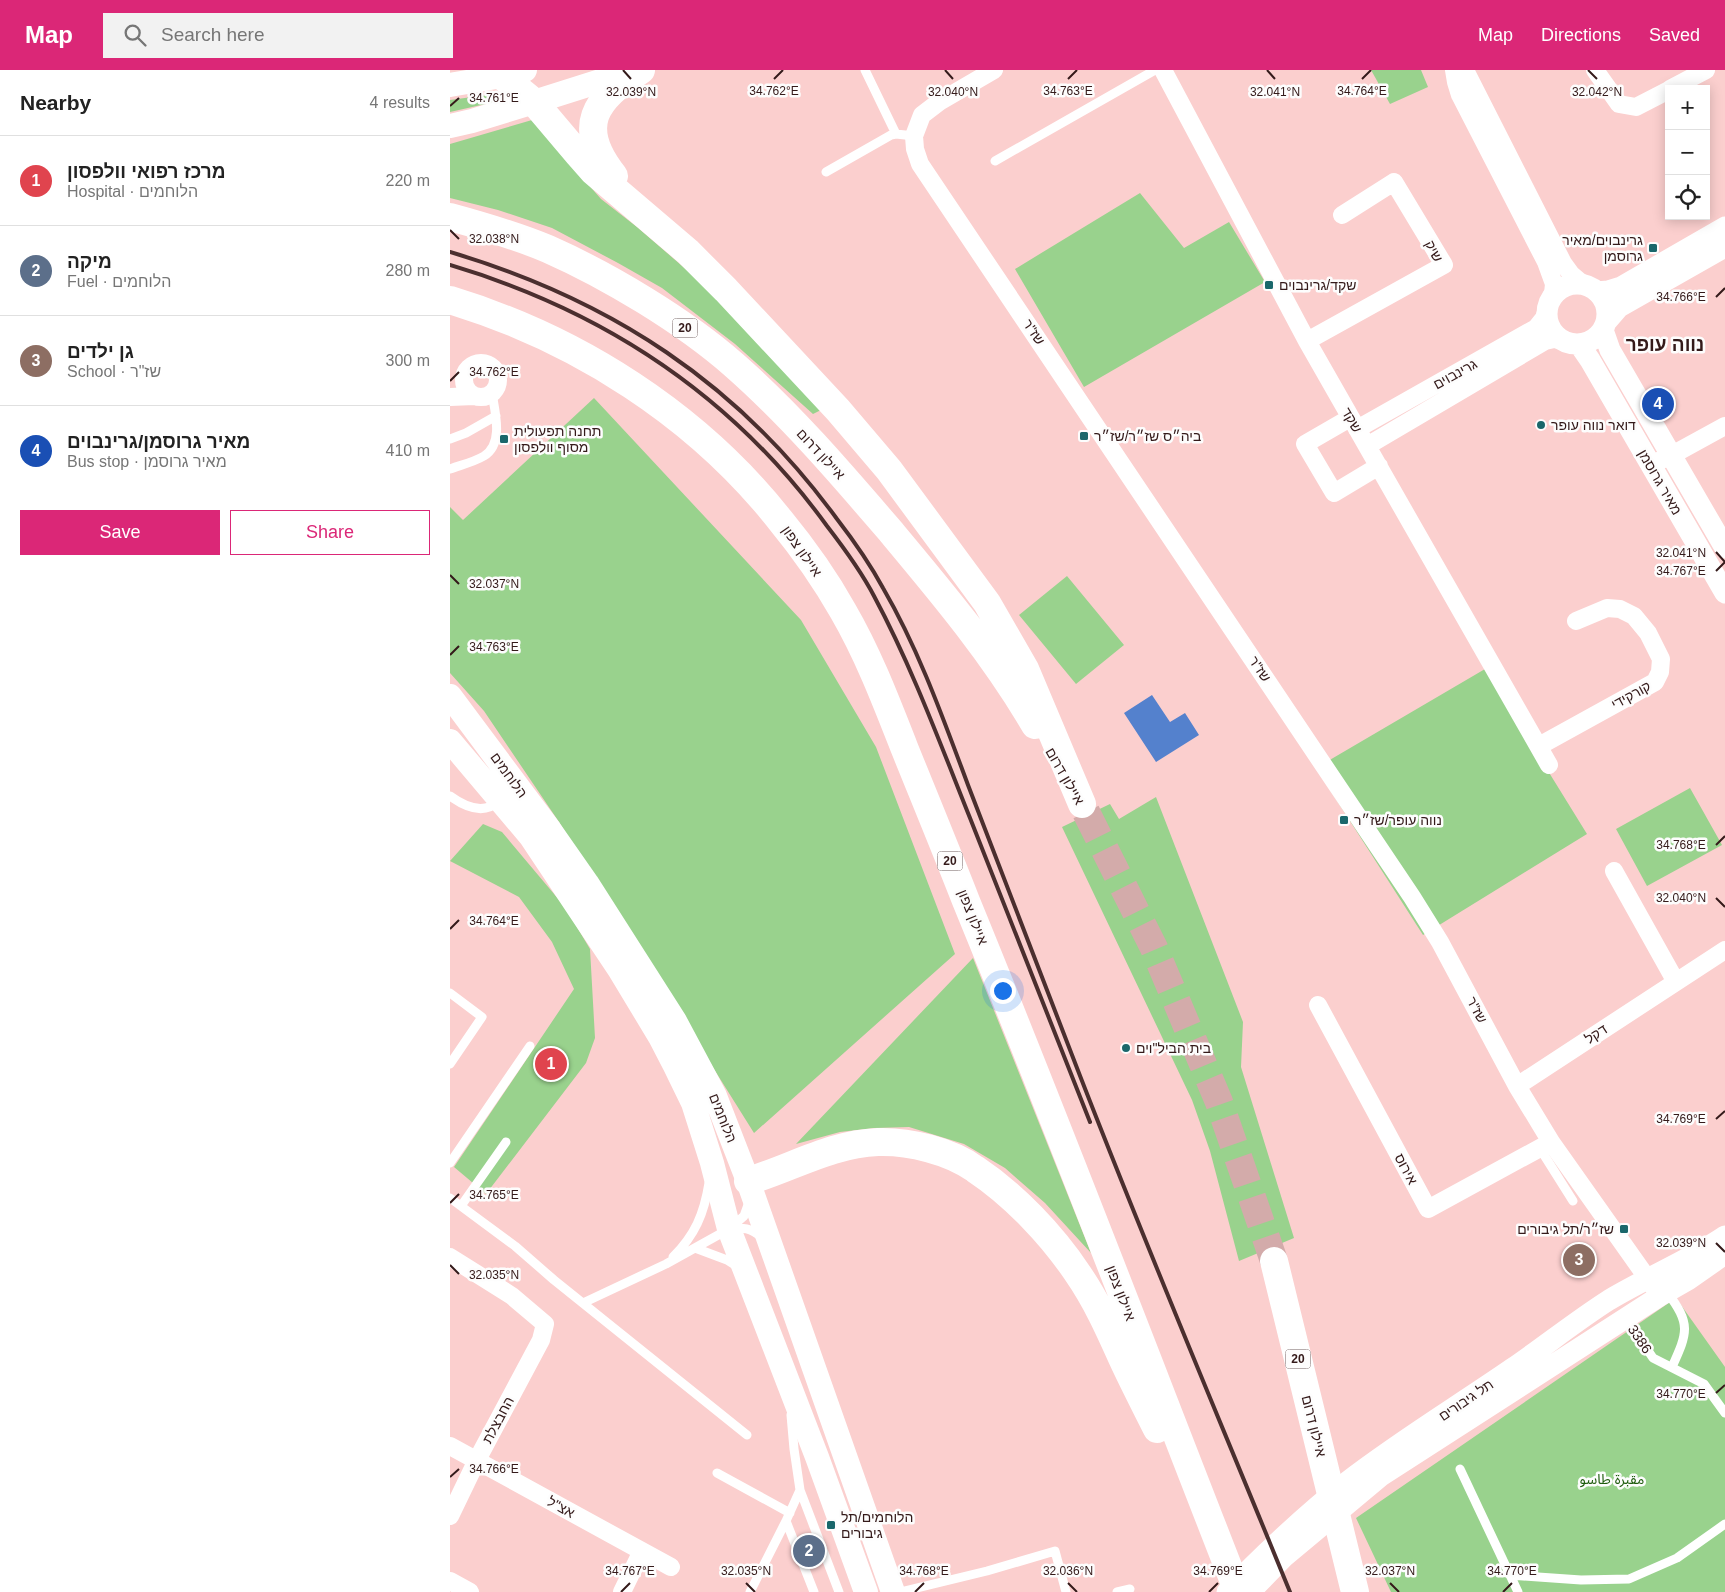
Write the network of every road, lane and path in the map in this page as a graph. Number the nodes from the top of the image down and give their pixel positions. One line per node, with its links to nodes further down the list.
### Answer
1 (636, 70): 15 (main road)
2 (642, 70): 23 (highway)
3 (865, 70): 17 (lane)
4 (994, 70): 18 (street)
5 (1156, 70): 19 (lane)
6 (1164, 70): 30 (street, שקד)
7 (1454, 70): 28 (street)
8 (1465, 70): 26 (street)
9 (1595, 70): 14 (street)
10 (1706, 70): 13 (street)
11 (514, 73): 12 (main road); 15 (highway)
12 (450, 85)
13 (1678, 85)
14 (1665, 92)
15 (534, 102): 16 (main road); 23 (highway)
16 (450, 126)
17 (896, 134): 18 (lane); 20 (lane)
18 (914, 136): 62 (street, שז"ר)
19 (995, 161)
20 (826, 172)
21 (1342, 215): 30 (street, שיק)
22 (450, 217): 23 (highway, איילון דרום / 20)
23 (649, 217)
24 (1725, 227): 26 (street)
25 (1725, 247): 29 (street)
26 (1591, 288): 28 (street); 29 (street)
27 (450, 300): 113 (highway, איילון צפון / 20)
28 (1550, 303): 31 (street); 37 (street, גרינבוים)
29 (1604, 326): 31 (street); 41 (street, מאיר גרוסמן)
30 (1307, 341): 37 (street, שקד)
31 (1570, 342): 40 (street, גרינבוים); 42 (street, מאיר גרוסמן)
32 (458, 376): 33 (street); 34 (street)
33 (492, 393): 34 (street); 36 (lane)
34 (474, 396): 35 (street)
35 (450, 397)
36 (496, 416): 39 (lane); 44 (lane)
37 (1354, 423): 40 (street, שקד); 43 (street, גרינבוים)
38 (1725, 426): 41 (street)
39 (450, 439)
40 (1366, 446): 43 (street, שקד)
41 (1672, 455): 42 (street); 45 (street, מאיר גרוסמן)
42 (1650, 465): 46 (street, מאיר גרוסמן)
43 (1379, 466): 50 (street, שקד)
44 (450, 469)
45 (1725, 548)
46 (1725, 593)
47 (1576, 621): 50 (street, קורקידי)
48 (450, 696): 52 (main road, הלוחמים)
49 (450, 741): 54 (main road, הלוחמים)
50 (1539, 746): 51 (street, שקד)
51 (1549, 764)
52 (504, 768): 54 (lane); 67 (main road, הלוחמים)
53 (450, 796): 54 (lane)
54 (500, 799): 66 (main road, הלוחמים)
55 (1614, 872): 57 (street)
56 (1725, 950): 57 (street, דקל)
57 (1676, 982): 62 (street, דקל)
58 (450, 993): 61 (lane)
59 (1318, 1005): 64 (street, אירוס)
60 (530, 1046): 65 (lane)
61 (450, 1064)
62 (1517, 1086): 64 (street, שז"ר)
63 (506, 1142): 70 (lane)
64 (1545, 1144): 69 (lane); 80 (street, שז"ר)
65 (450, 1163)
66 (712, 1163): 67 (main road); 71 (main road, הלוחמים); 78 (lane)
67 (748, 1181): 71 (lane); 74 (main road, הלוחמים); 113 (highway)
68 (450, 1198): 70 (lane)
69 (1573, 1201)
70 (461, 1206): 82 (lane)
71 (729, 1230): 73 (lane); 74 (lane); 79 (main road, הלוחמים)
72 (1725, 1236): 80 (street, תל גיבורים)
73 (695, 1248): 78 (lane); 79 (lane)
74 (770, 1248): 108 (main road, הלוחמים)
75 (1725, 1254): 81 (street, תל גיבורים)
76 (450, 1257): 89 (street, החבצלת)
77 (1274, 1261): 115 (highway, איילון דרום / 20)
78 (666, 1264): 82 (lane)
79 (748, 1276): 85 (main road, הלוחמים)
80 (1648, 1277): 81 (street, שז"ר); 93 (street, תל גיבורים)
81 (1663, 1294): 83 (street, תל גיבורים); 84 (lane)
82 (583, 1303): 87 (lane)
83 (1626, 1318): 84 (lane, 3386); 93 (street, תל גיבורים)
84 (1672, 1367): 86 (lane, 3386)
85 (788, 1382): 92 (lane); 107 (main road, הלוחמים)
86 (1725, 1413)
87 (747, 1435)
88 (450, 1446): 89 (street, אצ"ל)
89 (477, 1460): 94 (street, החבצלת); 97 (street, אצ"ל)
90 (1460, 1469): 99 (lane)
91 (717, 1473): 95 (lane)
92 (800, 1490): 95 (lane); 106 (lane)
93 (1350, 1491): 112 (street, תל גיבורים); 114 (street, תל גיבורים)
94 (450, 1516)
95 (788, 1517): 104 (lane); 105 (lane)
96 (1725, 1524): 99 (lane)
97 (642, 1551): 98 (street, אצ"ל); 103 (street)
98 (671, 1568)
99 (1510, 1575): 116 (lane)
100 (450, 1581): 102 (street)
101 (1130, 1588): 111 (lane)
102 (470, 1592)
103 (622, 1592)
104 (750, 1592)
105 (814, 1592)
106 (839, 1592)
107 (866, 1592)
108 (893, 1592)
109 (900, 1592): 110 (lane)
110 (1066, 1592)
111 (1117, 1592)
112 (1227, 1592)
113 (1237, 1592)
114 (1250, 1592)
115 (1355, 1592)
116 (1518, 1592)

